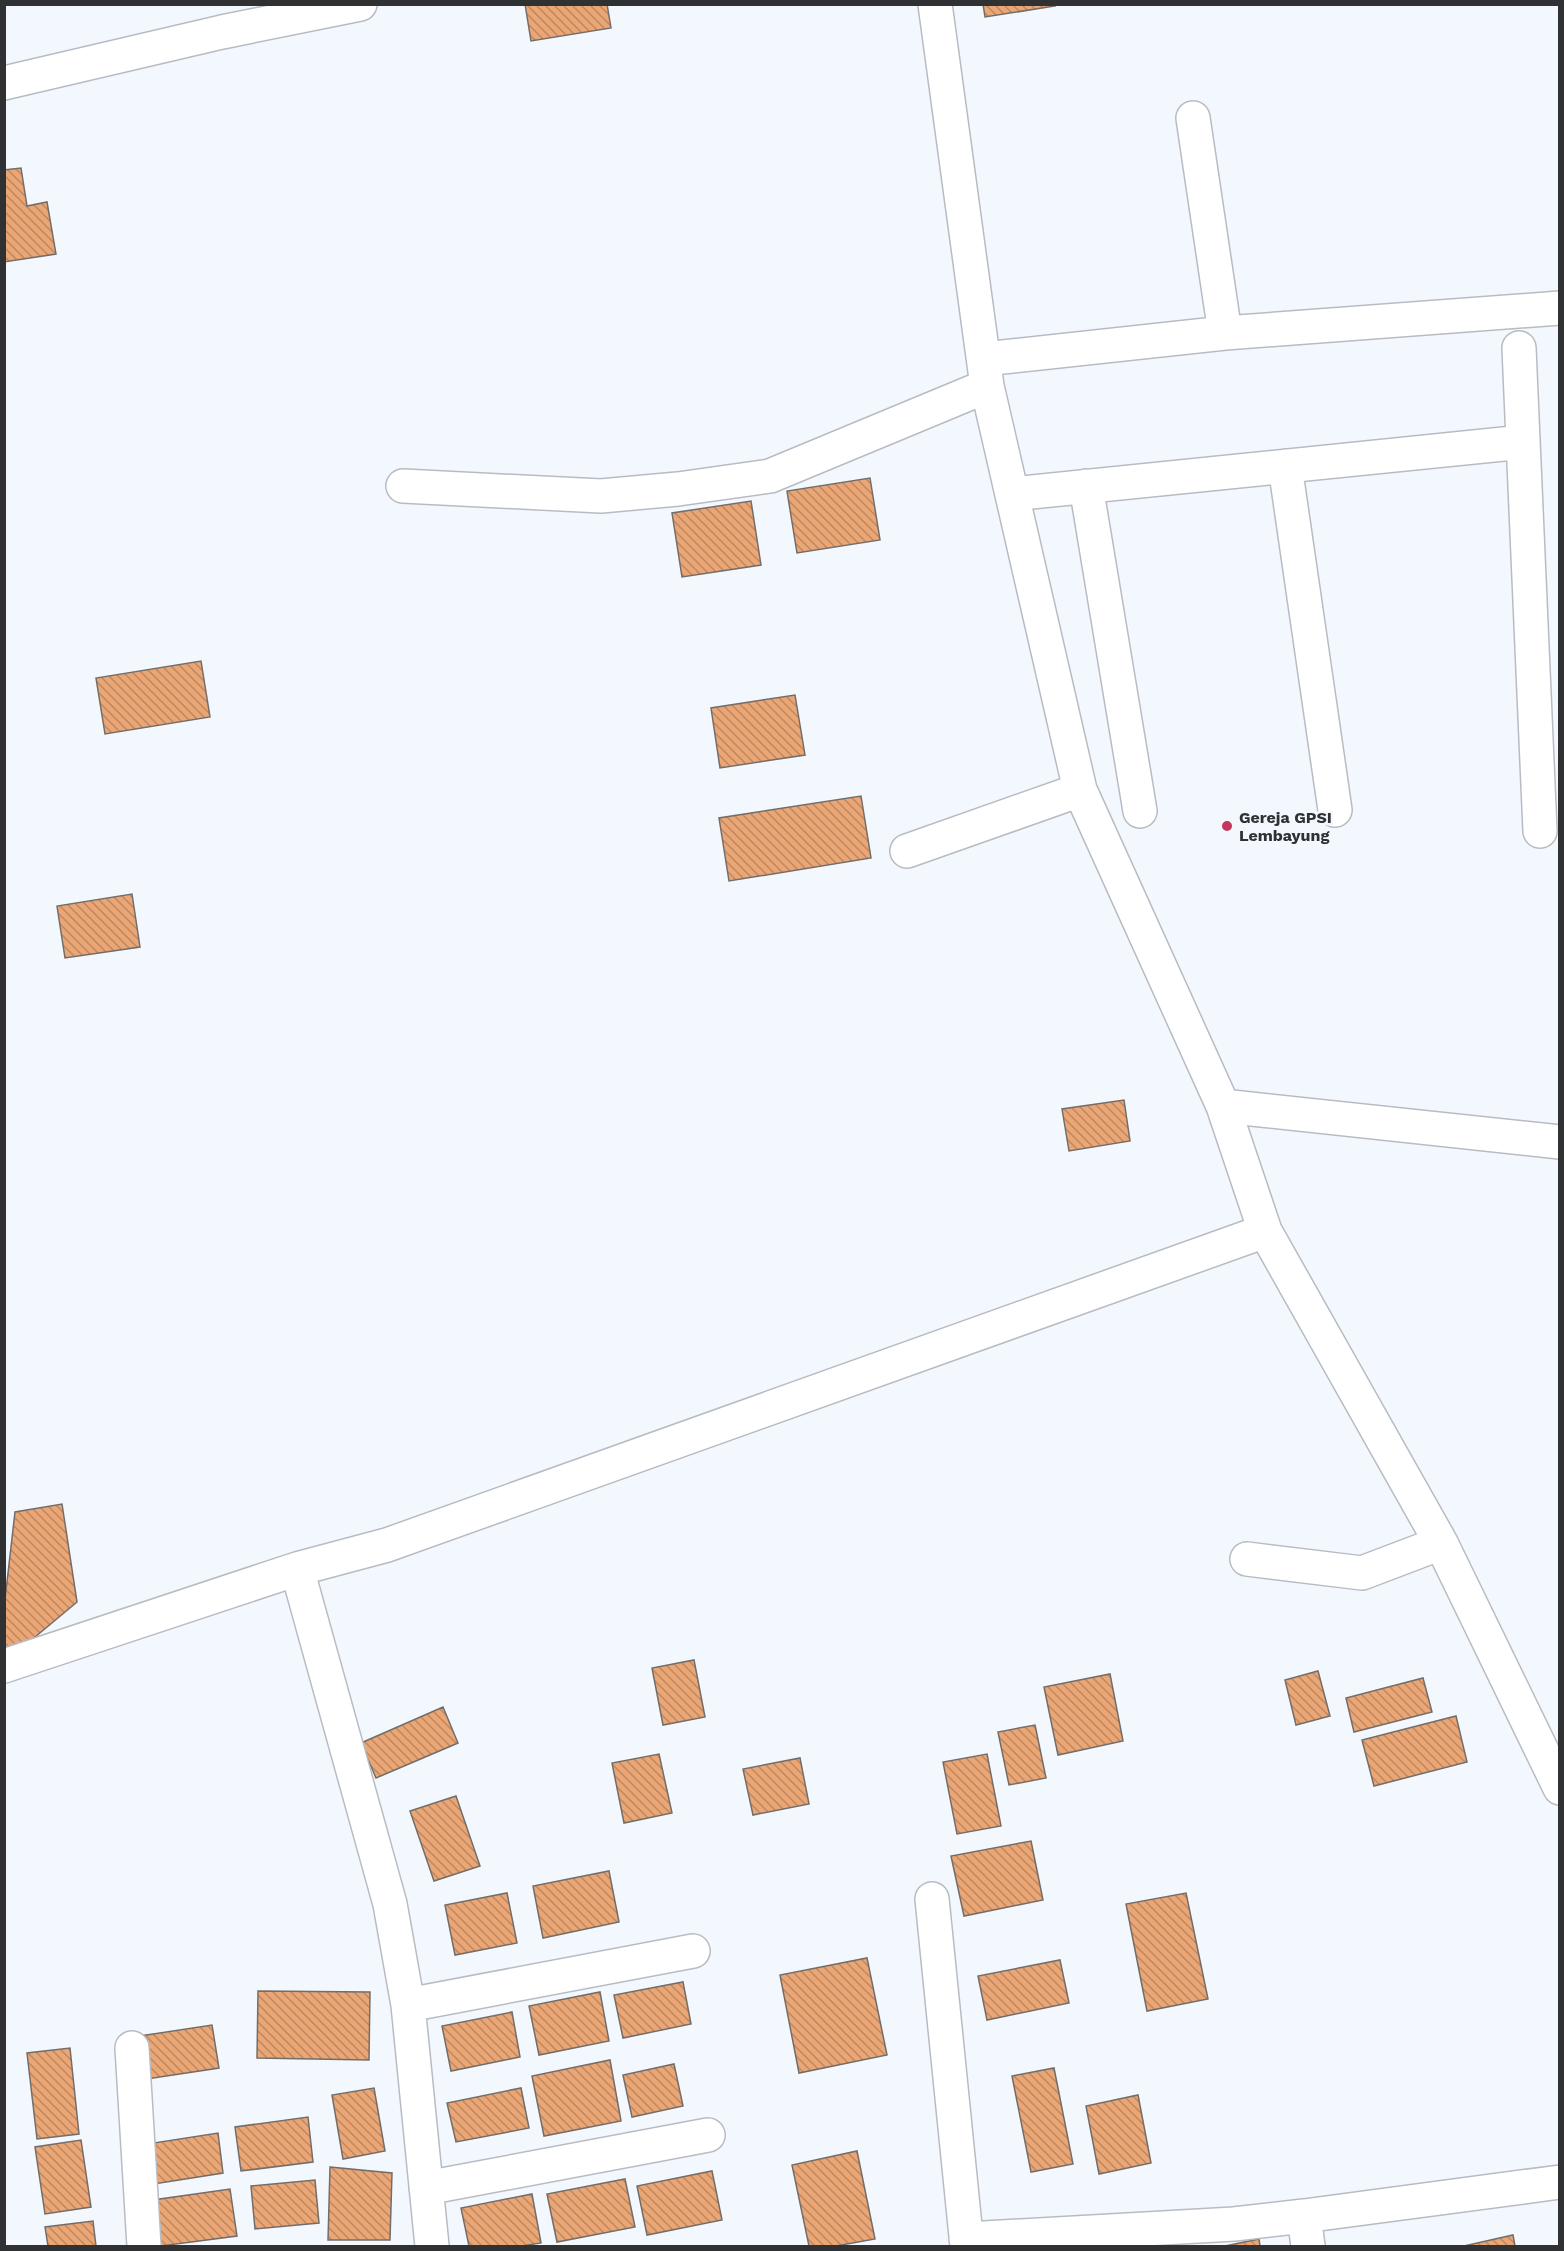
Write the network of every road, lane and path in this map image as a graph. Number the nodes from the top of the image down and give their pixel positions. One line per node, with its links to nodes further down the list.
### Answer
1 (360, 4): 3 (street)
2 (935, 4): 8 (street)
3 (4, 82)
4 (1193, 118): 6 (street)
5 (1560, 308): 6 (street)
6 (1225, 333): 8 (street)
7 (1519, 348): 9 (street)
8 (985, 372): 11 (street); 13 (street)
9 (1523, 442): 10 (street); 17 (street)
10 (1285, 466): 12 (street); 15 (street)
11 (403, 486)
12 (1086, 486): 13 (street); 16 (street)
13 (1012, 494): 14 (street)
14 (1080, 790): 18 (street); 19 (street)
15 (1335, 810)
16 (1140, 811)
17 (1540, 831)
18 (907, 851)
19 (1223, 1106): 20 (street); 21 (street)
20 (1560, 1142)
21 (1265, 1232): 22 (street); 24 (street)
22 (1441, 1543): 23 (street); 26 (street)
23 (1247, 1559)
24 (297, 1569): 25 (street); 29 (street)
25 (4, 1666)
26 (1560, 1788)
27 (932, 1899): 35 (street)
28 (693, 1951): 29 (street)
29 (408, 2005): 33 (street)
30 (132, 2048): 36 (street)
31 (708, 2135): 33 (street)
32 (1560, 2182): 34 (street)
33 (426, 2188): 37 (street)
34 (1306, 2231): 35 (street)
35 (966, 2243)
36 (144, 2247)
37 (432, 2247)

